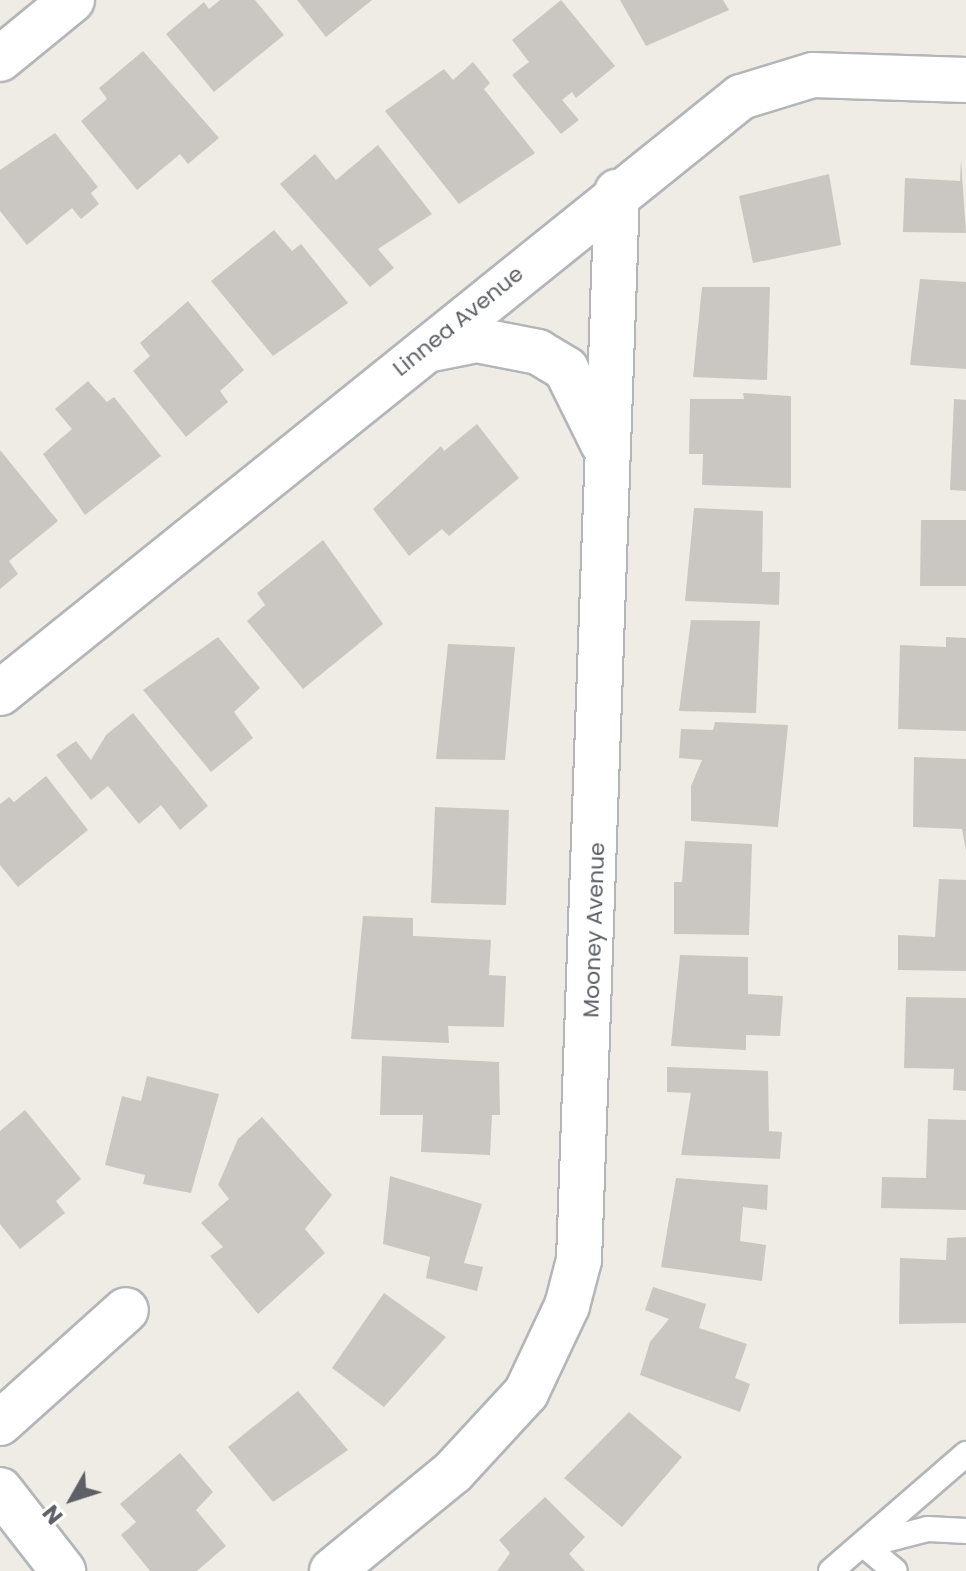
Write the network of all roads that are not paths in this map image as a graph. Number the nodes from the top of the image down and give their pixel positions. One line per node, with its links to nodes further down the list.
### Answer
1 (72, 0): 2 (street)
2 (0, 59)
3 (966, 80): 4 (street, Linnea Avenue)
4 (617, 192): 5 (street, Linnea Avenue); 6 (street, Mooney Avenue)
5 (418, 354): 6 (street); 7 (street, Linnea Avenue)
6 (608, 465): 15 (street, Mooney Avenue)
7 (0, 693)
8 (126, 1310): 9 (street)
9 (0, 1423)
10 (966, 1454): 13 (lane)
11 (0, 1490): 14 (street)
12 (966, 1531): 13 (lane)
13 (864, 1545): 16 (lane); 17 (lane)
14 (63, 1571)
15 (332, 1571)
16 (831, 1571)
17 (895, 1571)

